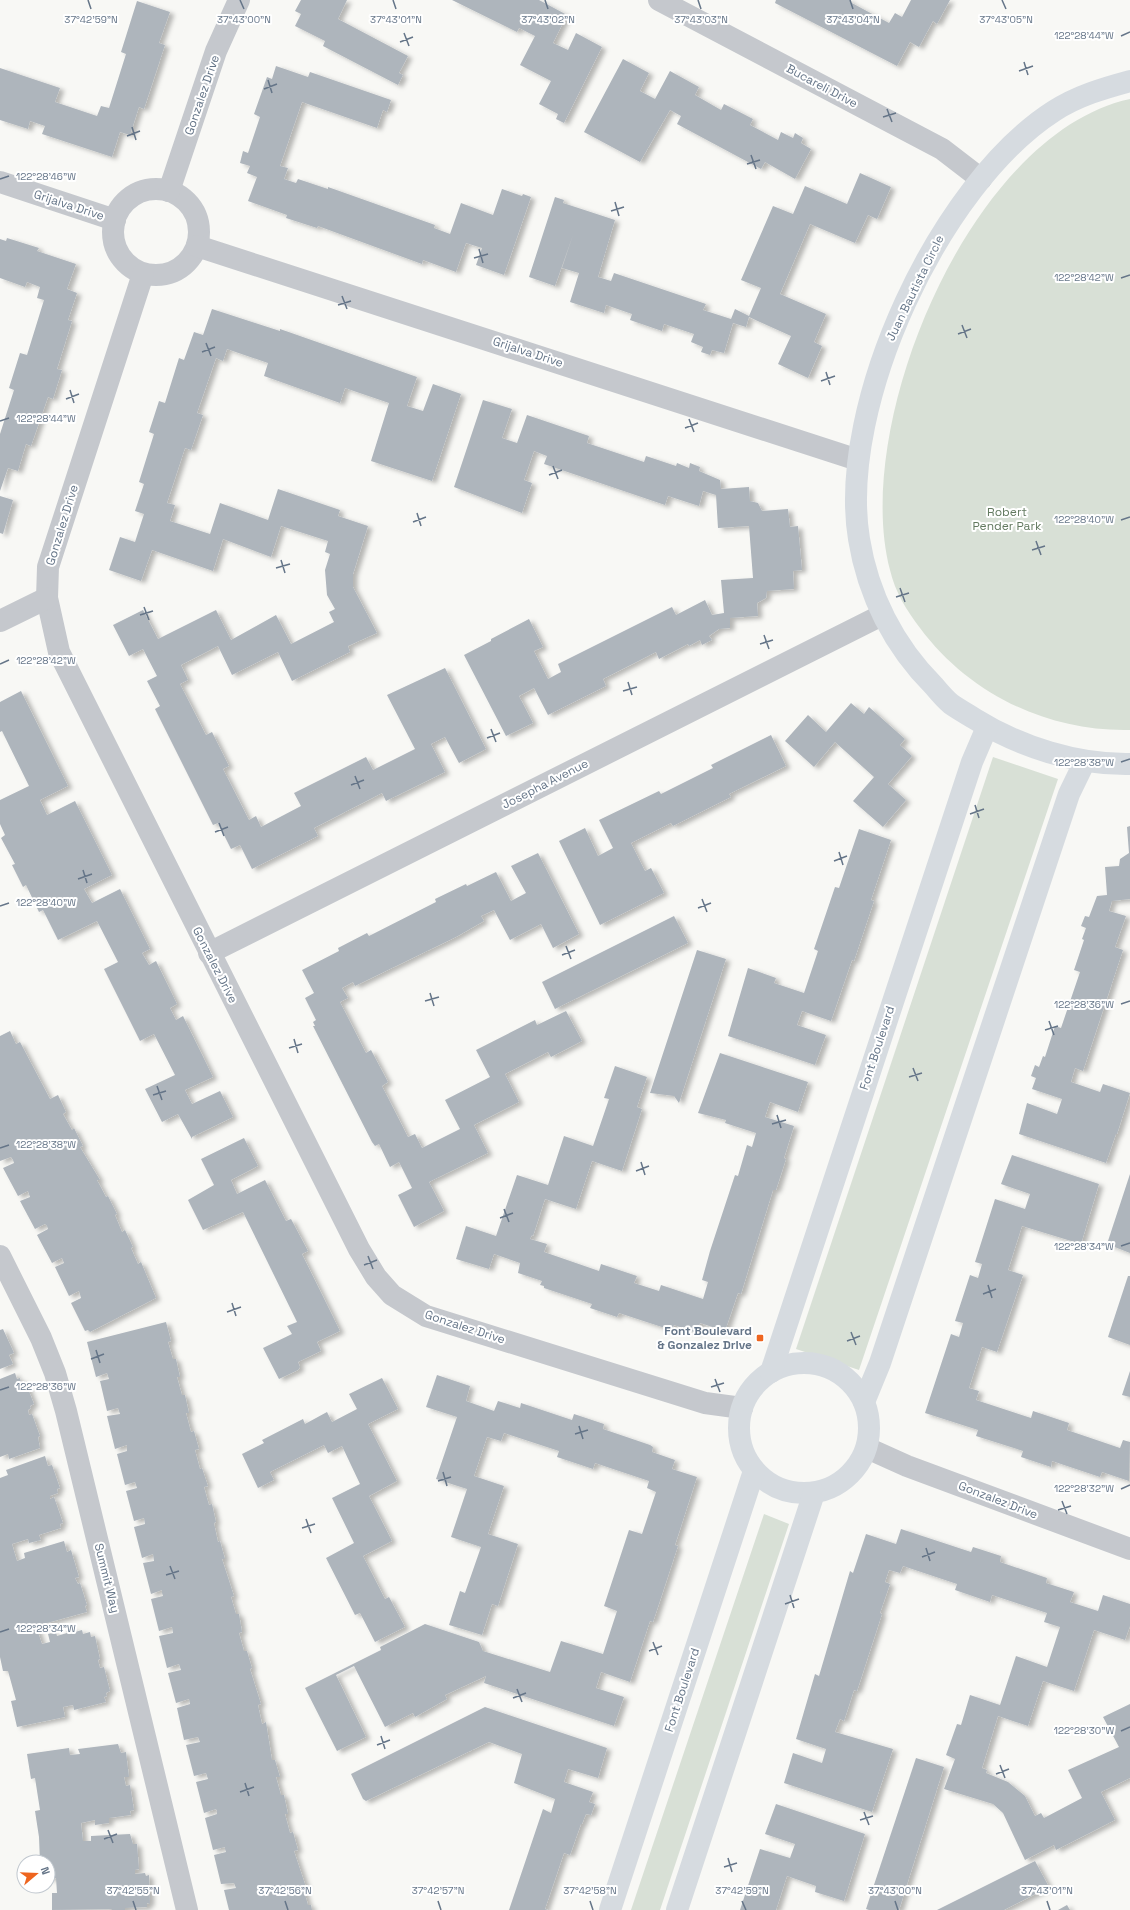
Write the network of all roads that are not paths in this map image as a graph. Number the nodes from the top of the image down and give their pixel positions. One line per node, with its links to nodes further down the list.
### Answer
1 (239, 0): 6 (street, Gonzalez Drive)
2 (659, 0): 4 (street, Bucareli Drive)
3 (1130, 82): 4 (street, Juan Bautista Circle)
4 (981, 179): 10 (street, Juan Bautista Circle)
5 (0, 182): 7 (street, Grijalva Drive)
6 (169, 191): 7 (street); 8 (street)
7 (115, 220): 9 (street)
8 (197, 246): 9 (street); 10 (street, Grijalva Drive)
9 (143, 274): 11 (street, Gonzalez Drive)
10 (858, 460): 12 (street, Juan Bautista Circle)
11 (47, 598): 13 (street); 17 (street, Gonzalez Drive)
12 (882, 615): 14 (street, Juan Bautista Circle); 17 (street, Josepha Avenue)
13 (0, 621)
14 (987, 727): 15 (street, Juan Bautista Circle); 19 (street, Font Boulevard)
15 (1085, 761): 16 (street, Juan Bautista Circle); 20 (street)
16 (1130, 764)
17 (209, 953): 21 (street, Gonzalez Drive)
18 (0, 1256): 26 (street, Summit Way)
19 (771, 1372): 20 (street); 21 (street)
20 (864, 1402): 22 (street)
21 (742, 1408): 23 (street)
22 (867, 1448): 24 (street); 25 (street, Gonzalez Drive)
23 (754, 1471): 24 (street); 27 (street, Font Boulevard)
24 (814, 1493): 28 (street)
25 (1130, 1549)
26 (187, 1910)
27 (610, 1910)
28 (677, 1910)

